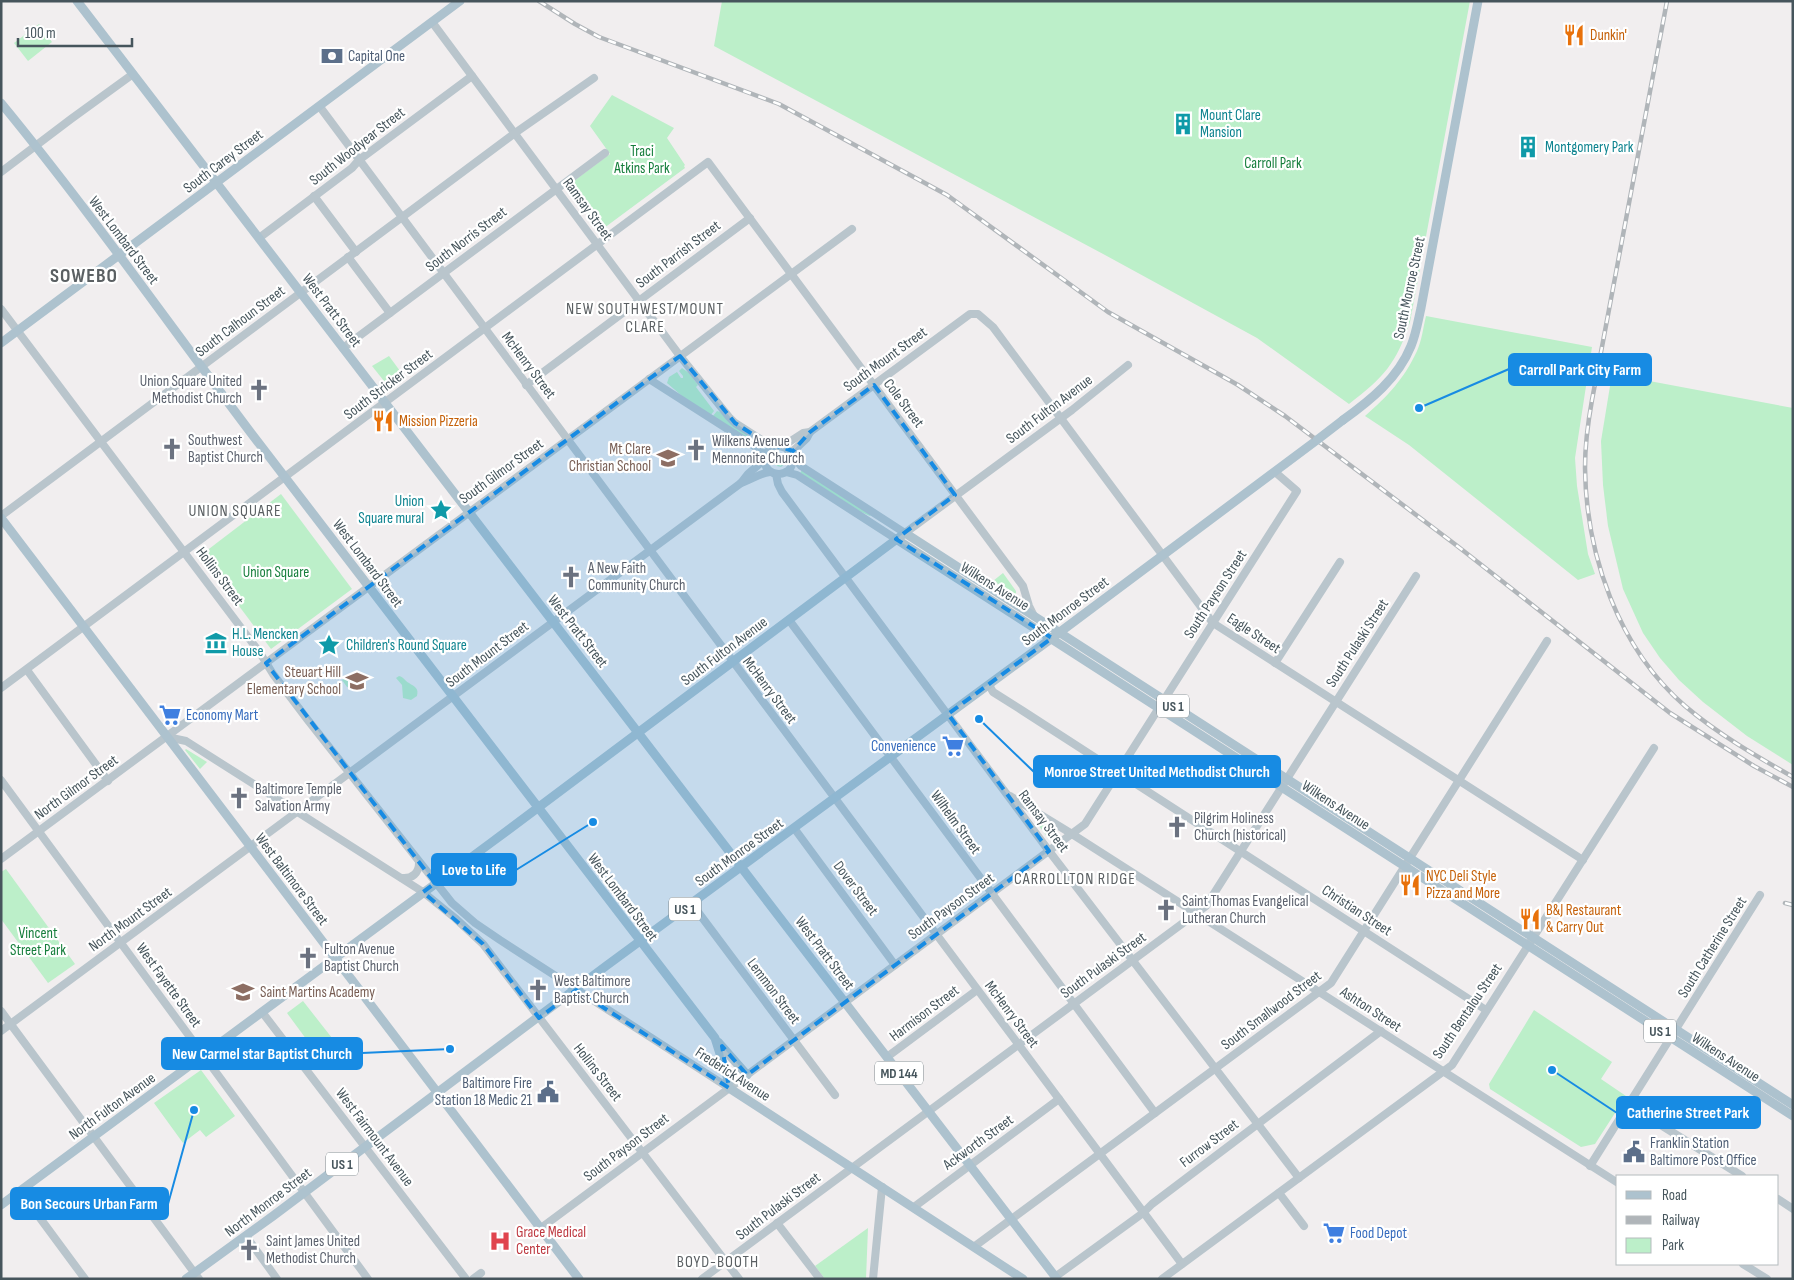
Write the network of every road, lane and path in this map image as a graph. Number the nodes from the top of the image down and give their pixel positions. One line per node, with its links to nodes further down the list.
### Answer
1 (77, 1): 5 (main road, West Pratt Street)
2 (460, 1): 4 (main road, South Carey Street)
3 (1478, 1): 52 (main road, South Monroe Street, bridge)
4 (432, 22): 6 (street, Ramsay Street); 9 (main road, South Carey Street)
5 (133, 74): 11 (street); 16 (main road, West Pratt Street)
6 (472, 76): 10 (street, Ramsay Street); 13 (street, South Woodyear Street)
7 (594, 78): 10 (street, South Calhoun Street)
8 (1, 103): 11 (main road, West Lombard Street)
9 (320, 107): 13 (street, McHenry Street); 16 (main road, South Carey Street)
10 (515, 133): 17 (street, Ramsay Street); 19 (street, South Calhoun Street)
11 (36, 145): 15 (street); 25 (main road, West Lombard Street)
12 (605, 153): 17 (street, South Norris Street)
13 (359, 160): 18 (street, South Woodyear Street); 19 (street, McHenry Street)
14 (708, 162): 20 (street, Cole Street); 23 (street, South Stricker Street)
15 (1, 172)
16 (216, 182): 22 (main road, West Pratt Street); 25 (main road, South Carey Street)
17 (557, 189): 23 (street, Ramsay Street); 27 (street, South Norris Street)
18 (314, 196): 22 (street, South Woodyear Street); 24 (street)
19 (402, 217): 24 (street, South Calhoun Street); 27 (street, McHenry Street)
20 (750, 218): 28 (street, Cole Street); 30 (street, South Parrish Street)
21 (852, 229): 28 (street, South Gilmor Street)
22 (259, 238): 29 (main road, West Pratt Street)
23 (598, 244): 30 (street, Ramsay Street); 34 (street, South Stricker Street)
24 (356, 252): 26 (street, South Calhoun Street)
25 (118, 256): 35 (main road, South Carey Street); 40 (main road, West Lombard Street)
26 (348, 257): 29 (street, South Calhoun Street); 32 (street)
27 (444, 273): 32 (street, South Norris Street); 34 (street, McHenry Street)
28 (792, 274): 38 (street, South Gilmor Street); 43 (street, Cole Street)
29 (301, 292): 37 (main road, West Pratt Street); 40 (street, South Calhoun Street)
30 (639, 300): 38 (street, Ramsay Street); 42 (street, South Parrish Street)
31 (1, 309): 35 (street, Hollins Street)
32 (390, 313): 37 (street, South Norris Street)
33 (978, 314): 43 (street, South Mount Street); 45 (street, Eagle Street)
34 (485, 329): 42 (street, McHenry Street); 44 (street, South Stricker Street)
35 (17, 331): 36 (main road, South Carey Street); 48 (street, Hollins Street)
36 (1, 342)
37 (343, 348): 44 (main road, West Pratt Street)
38 (680, 356): 41 (street, South Gilmor Street); 49 (street, Ramsay Street)
39 (1128, 365): 45 (street, South Fulton Avenue)
40 (201, 367): 48 (street, South Calhoun Street); 55 (main road, West Lombard Street)
41 (649, 379): 47 (street, South Gilmor Street); 51 (street)
42 (526, 385): 47 (street, McHenry Street)
43 (874, 385): 46 (street, South Mount Street); 57 (street, Cole Street)
44 (385, 403): 55 (street, South Stricker Street); 58 (main road, West Pratt Street)
45 (1061, 418): 57 (street, South Fulton Avenue); 64 (street, Eagle Street)
46 (810, 432): 49 (street, South Mount Street); 50 (street, South Mount Street)
47 (567, 440): 58 (street, South Gilmor Street); 62 (street, McHenry Street)
48 (102, 442): 59 (street, South Calhoun Street); 63 (street, Hollins Street)
49 (780, 446): 50 (street); 51 (street)
50 (792, 454): 53 (street); 60 (street, Wilkens Avenue)
51 (765, 458): 54 (street); 56 (street, South Mount Street)
52 (1278, 469): 64 (main road, South Monroe Street); 72 (street, South Payson Street)
53 (786, 472): 54 (street); 61 (street, Wilkens Avenue)
54 (773, 473): 56 (street, South Mount Street); 67 (street, Ramsay Street)
55 (286, 478): 63 (street, South Stricker Street); 68 (main road, West Lombard Street)
56 (741, 482): 62 (street, South Mount Street)
57 (956, 495): 60 (street, South Fulton Avenue); 69 (street, Cole Street)
58 (469, 512): 68 (street, South Gilmor Street); 71 (main road, West Pratt Street)
59 (1, 517): 73 (main road, West Baltimore Street)
60 (905, 533): 61 (main road, South Fulton Avenue); 69 (main road, Wilkens Avenue / US 1)
61 (896, 539): 67 (main road, South Fulton Avenue); 75 (main road, Wilkens Avenue)
62 (649, 551): 71 (street, South Mount Street); 77 (street, McHenry Street)
63 (185, 553): 73 (street, South Stricker Street); 78 (street, Hollins Street)
64 (1163, 555): 72 (street, Eagle Street); 74 (main road, South Monroe Street)
65 (1340, 562): 79 (street)
66 (1416, 576): 84 (street, South Pulaski Street)
67 (846, 578): 70 (main road, South Fulton Avenue); 86 (street, Ramsay Street)
68 (369, 587): 78 (street, South Gilmor Street); 83 (main road, West Lombard Street)
69 (1034, 616): 74 (main road, Wilkens Avenue / US 1)
70 (789, 620): 77 (main road, South Fulton Avenue); 90 (street, Wilhelm Street)
71 (554, 622): 83 (street, South Mount Street); 87 (main road, West Pratt Street)
72 (1213, 623): 79 (street, Eagle Street); 85 (street, South Payson Street)
73 (84, 628): 80 (street, South Stricker Street); 88 (main road, West Baltimore Street)
74 (1060, 632): 75 (main road, South Monroe Street); 85 (main road, Wilkens Avenue / US 1)
75 (1052, 638): 81 (main road, South Monroe Street / US 1); 85 (main road, Wilkens Avenue / US 1)
76 (1547, 641): 95 (street, South Smallwood Street)
77 (732, 662): 87 (main road, South Fulton Avenue); 98 (street, McHenry Street)
78 (266, 663): 88 (street, South Gilmor Street); 92 (street, Hollins Street)
79 (1275, 663): 84 (street, Eagle Street)
80 (27, 670): 82 (street, South Stricker Street); 94 (street)
81 (989, 685): 86 (main road, South Monroe Street / US 1); 91 (street, Christian Street)
82 (1, 688)
83 (453, 696): 92 (street, South Mount Street); 99 (main road, West Lombard Street)
84 (1336, 702): 95 (street, Eagle Street); 96 (street, South Pulaski Street)
85 (1162, 704): 91 (street, South Payson Street); 96 (main road, Wilkens Avenue / US 1)
86 (948, 714): 90 (main road, South Monroe Street / US 1); 97 (street, Ramsay Street)
87 (638, 732): 99 (main road, South Fulton Avenue); 111 (main road, West Pratt Street / MD 144)
88 (167, 737): 94 (street, North Gilmor Street); 100 (street); 104 (main road, West Baltimore Street)
89 (1654, 748): 108 (street, South Bentalou Street)
90 (891, 757): 98 (main road, South Monroe Street / US 1); 115 (street, Wilhelm Street)
91 (1118, 772): 103 (street, South Payson Street); 106 (street, Christian Street)
92 (350, 774): 100 (street, South Mount Street); 110 (street, Hollins Street)
93 (1, 780): 102 (street, West Fayette Street)
94 (108, 781): 102 (street, North Gilmor Street)
95 (1459, 781): 108 (street, Eagle Street); 109 (street, South Smallwood Street)
96 (1285, 783): 106 (street, South Pulaski Street); 109 (main road, Wilkens Avenue / US 1)
97 (1007, 794): 103 (street, Ashton Street); 105 (street, Ramsay Street)
98 (834, 799): 101 (main road, South Monroe Street / US 1); 120 (street, McHenry Street)
99 (537, 807): 113 (main road, South Fulton Avenue); 121 (main road, West Lombard Street)
100 (297, 812): 104 (street, South Mount Street); 112 (street)
101 (794, 828): 111 (main road, South Monroe Street / US 1); 126 (street, Dover Street)
102 (39, 831): 107 (street, North Gilmor Street); 123 (street, West Fayette Street)
103 (1072, 834): 105 (street, South Payson Street); 118 (street, Ashton Street)
104 (250, 847): 123 (street, North Mount Street); 124 (main road, West Baltimore Street)
105 (1049, 851): 115 (street, South Payson Street); 125 (street, Ramsay Street)
106 (1240, 852): 118 (street, South Pulaski Street); 119 (street, Christian Street)
107 (1, 859)
108 (1583, 860): 122 (street, South Bentalou Street)
109 (1408, 862): 119 (street, South Smallwood Street); 122 (main road, Wilkens Avenue / US 1)
110 (419, 863): 112 (street); 113 (street, Hollins Street)
111 (742, 867): 117 (main road, South Monroe Street / US 1); 130 (main road, West Pratt Street / MD 144)
112 (400, 878): 114 (street)
113 (435, 884): 114 (main road, South Fulton Avenue); 127 (street, Frederick Avenue)
114 (423, 892): 124 (main road, South Fulton Avenue); 135 (street, Hollins Street)
115 (992, 894): 120 (street, South Payson Street); 131 (street, Wilhelm Street)
116 (1760, 895): 139 (street, South Catherine Street)
117 (692, 904): 121 (main road, South Monroe Street / US 1); 141 (street, Lemmon Street)
118 (1196, 913): 125 (street, South Pulaski Street); 129 (street, Ashton Street)
119 (1364, 931): 129 (street, South Smallwood Street); 132 (street, Christian Street)
120 (936, 935): 126 (street, South Payson Street); 128 (street, McHenry Street)
121 (640, 942): 127 (main road, South Monroe Street / US 1); 140 (main road, West Lombard Street)
122 (1530, 942): 132 (street, South Bentalou Street); 139 (main road, Wilkens Avenue / US 1)
123 (121, 943): 136 (street, North Mount Street); 143 (street, West Fayette Street)
124 (336, 957): 134 (main road, North Fulton Avenue); 149 (main road, West Baltimore Street)
125 (1133, 960): 131 (street, South Pulaski Street); 145 (street, Ramsay Street)
126 (896, 965): 130 (street, South Payson Street)
127 (576, 990): 135 (main road, South Monroe Street / US 1); 148 (street, Frederick Avenue)
128 (977, 990): 142 (street, McHenry Street); 144 (street, Harmison Street)
129 (1319, 992): 138 (street, Ashton Street); 145 (street, South Smallwood Street)
130 (845, 1002): 141 (street, South Payson Street); 144 (main road, West Pratt Street / MD 144)
131 (1075, 1003): 142 (street, South Pulaski Street); 155 (street, Wilhelm Street)
132 (1486, 1010): 146 (street, South Bentalou Street)
133 (1, 1011): 136 (street)
134 (262, 1012): 143 (main road, North Fulton Avenue); 159 (street, West Fairmount Avenue)
135 (539, 1018): 149 (main road, South Monroe Street / US 1); 160 (street, Hollins Street)
136 (11, 1024): 137 (street, North Mount Street); 158 (street)
137 (1, 1031)
138 (1381, 1031): 146 (street, Ashton Street); 157 (street, Furrow Street)
139 (1673, 1034): 152 (street, South Catherine Street); 153 (main road, Wilkens Avenue / US 1); 156 (main road, Wilkens Avenue / US 1)
140 (715, 1038): 147 (main road, West Lombard Street); 148 (main road, West Lombard Street)
141 (794, 1040): 147 (street, South Payson Street); 150 (street, Lemmon Street)
142 (1018, 1045): 151 (street, McHenry Street); 154 (street, South Pulaski Street)
143 (203, 1055): 158 (main road, North Fulton Avenue); 170 (street, West Fayette Street)
144 (887, 1058): 154 (main road, West Pratt Street / MD 144)
145 (1216, 1069): 155 (street, South Smallwood Street); 157 (street, Ramsay Street)
146 (1443, 1071): 163 (street, Ashton Street); 166 (street, South Bentalou Street)
147 (747, 1075): 148 (street, South Payson Street)
148 (729, 1088): 160 (street, South Payson Street); 164 (main road, Frederick Avenue)
149 (438, 1093): 159 (main road, North Monroe Street / US 1); 180 (main road, West Baltimore Street)
150 (835, 1095)
151 (1059, 1099): 161 (street, McHenry Street); 162 (street, Ackworth Street)
152 (1629, 1105): 163 (street, South Catherine Street); 165 (street)
153 (1793, 1105)
154 (928, 1112): 162 (main road, West Pratt Street / MD 144); 164 (street, South Pulaski Street)
155 (1155, 1113): 161 (street, South Smallwood Street)
156 (1793, 1116)
157 (1258, 1124): 166 (street, Ramsay Street); 176 (street, Furrow Street)
158 (94, 1136): 169 (main road, North Fulton Avenue); 187 (street)
159 (365, 1147): 170 (main road, North Monroe Street / US 1); 193 (street, West Fairmount Avenue)
160 (642, 1152): 180 (street, South Payson Street); 183 (street, Hollins Street)
161 (1100, 1154): 176 (street, McHenry Street); 177 (street, South Smallwood Street)
162 (969, 1165): 174 (street, Ackworth Street); 177 (main road, West Pratt Street / MD 144)
163 (1590, 1166): 167 (street, Ashton Street)
164 (852, 1168): 168 (main road, Frederick Avenue); 178 (street, South Pulaski Street)
165 (1740, 1175)
166 (1299, 1178): 171 (street, South Bentalou Street)
167 (1616, 1182)
168 (882, 1187): 174 (main road, Frederick Avenue); 199 (street)
169 (20, 1191): 173 (main road, North Fulton Avenue); 189 (street)
170 (304, 1191): 181 (main road, North Monroe Street / US 1); 192 (street, West Fayette Street)
171 (1279, 1192): 179 (street); 184 (street, South Bentalou Street)
172 (1779, 1200): 175 (street)
173 (1, 1205)
174 (914, 1207): 182 (main road, Frederick Avenue)
175 (1793, 1209)
176 (1144, 1213): 184 (street, McHenry Street); 188 (street, Furrow Street)
177 (1011, 1219): 182 (street, South Smallwood Street); 188 (main road, West Pratt Street / MD 144)
178 (777, 1223): 183 (street, South Pulaski Street); 198 (street)
179 (1304, 1226)
180 (541, 1228): 195 (main road, West Baltimore Street)
181 (246, 1236): 187 (main road, North Monroe Street / US 1); 191 (street)
182 (975, 1246): 200 (main road, Frederick Avenue)
183 (726, 1262): 196 (street, South Pulaski Street); 197 (street, Hollins Street)
184 (1182, 1264): 201 (street, South Bentalou Street)
185 (1745, 1265): 202 (street)
186 (481, 1273): 194 (street)
187 (197, 1276): 190 (main road, North Monroe Street / US 1)
188 (1056, 1278)
189 (85, 1279)
190 (186, 1279)
191 (277, 1279)
192 (368, 1279)
193 (466, 1279)
194 (473, 1279)
195 (580, 1279)
196 (702, 1279)
197 (739, 1279)
198 (820, 1279)
199 (873, 1279)
200 (1024, 1279)
201 (1162, 1279)
202 (1767, 1279)

